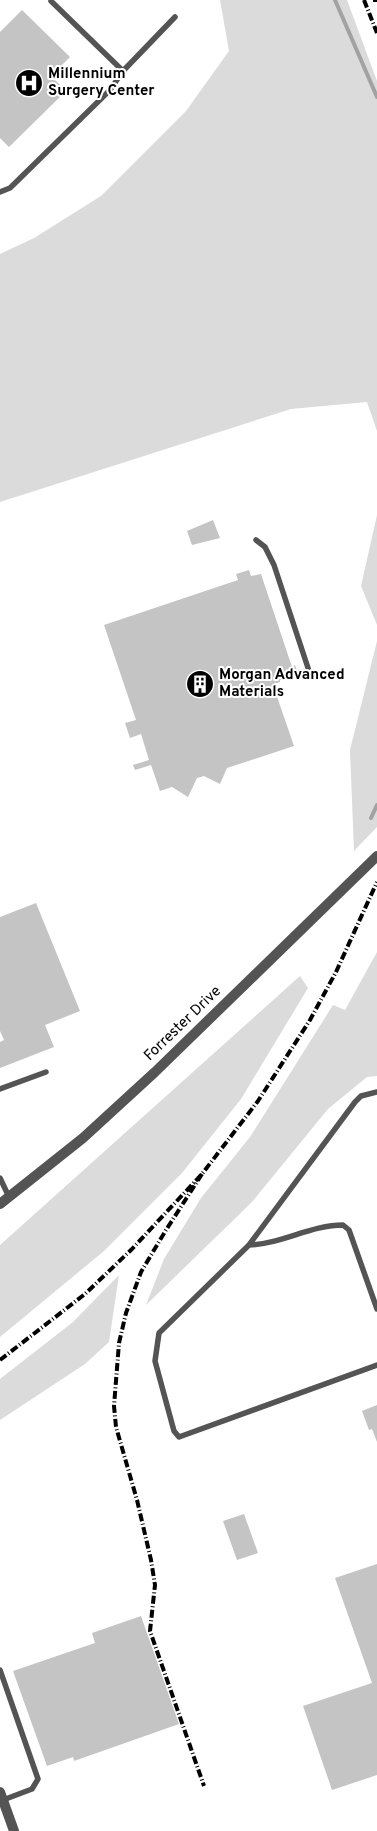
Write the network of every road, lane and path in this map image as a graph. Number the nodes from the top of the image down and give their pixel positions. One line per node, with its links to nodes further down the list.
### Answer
1 (51, 1): 3 (lane)
2 (175, 17): 3 (lane)
3 (123, 71): 4 (lane)
4 (0, 192)
5 (256, 540): 6 (lane)
6 (311, 677)
7 (377, 856): 12 (street, Forrester Drive)
8 (46, 1072): 9 (lane)
9 (0, 1089)
10 (377, 1092): 13 (lane)
11 (0, 1178): 12 (lane)
12 (4, 1200)
13 (249, 1244): 14 (lane); 15 (lane)
14 (377, 1309)
15 (377, 1366)
16 (0, 1670): 17 (lane)
17 (1, 1796): 18 (street)
18 (4, 1813): 19 (street)
19 (14, 1831)

